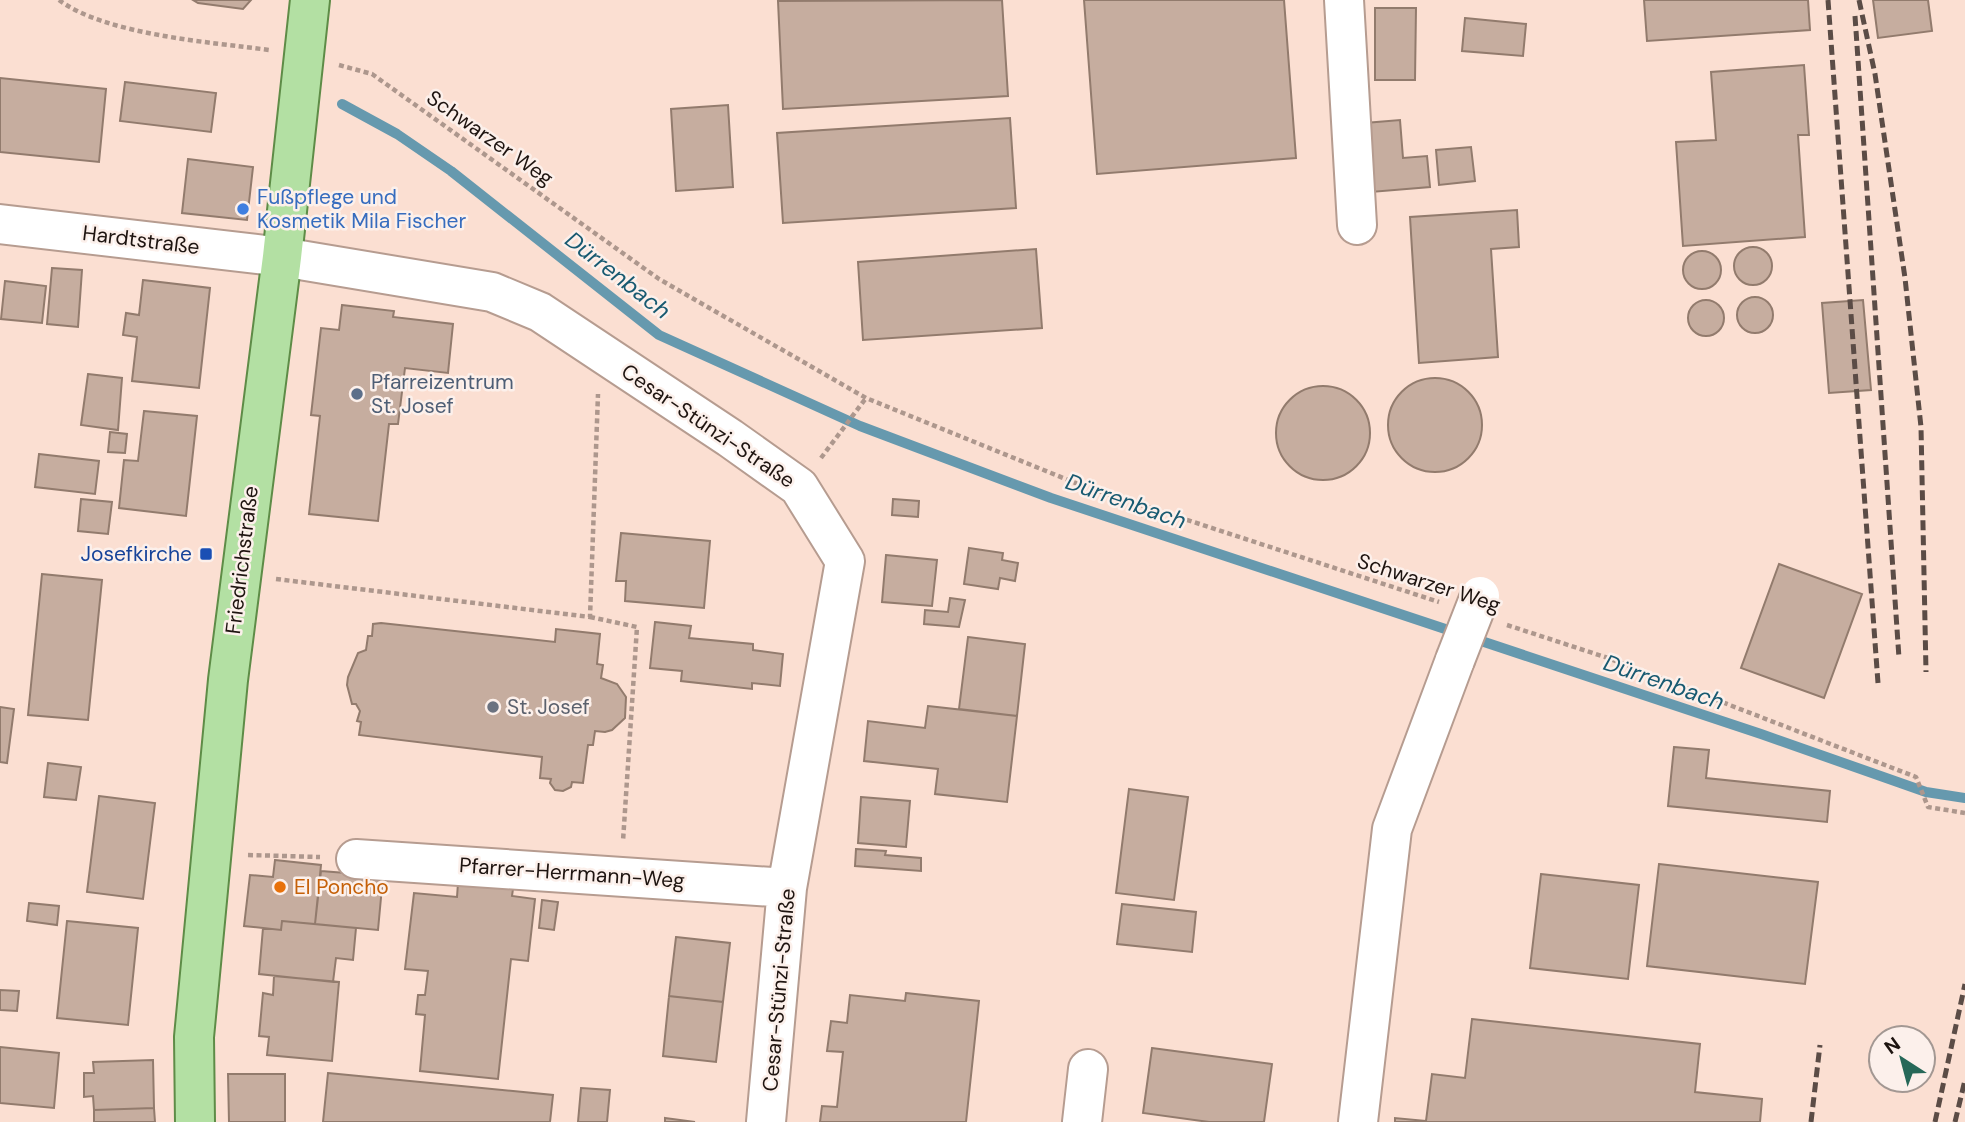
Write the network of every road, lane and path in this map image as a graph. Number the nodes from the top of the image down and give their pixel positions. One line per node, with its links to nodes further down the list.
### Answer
1 (59, 0): 4 (path, Schwarzer Weg)
2 (310, 0): 4 (main road, Friedrichstraße)
3 (1344, 0): 6 (street)
4 (304, 55): 7 (main road, Friedrichstraße); 9 (path, Schwarzer Weg)
5 (0, 224): 7 (street, Hardtstraße)
6 (1357, 225)
7 (282, 257): 8 (street, Cesar-Stünzi-Straße); 11 (main road, Friedrichstraße)
8 (599, 352): 13 (path); 18 (street, Cesar-Stünzi-Straße)
9 (866, 398): 10 (path); 12 (path, Schwarzer Weg)
10 (838, 436)
11 (240, 575): 13 (path); 15 (main road, Friedrichstraße)
12 (1478, 608): 14 (path, Schwarzer Weg); 23 (street, bridge)
13 (590, 617): 17 (path)
14 (1965, 813)
15 (213, 854): 16 (path); 20 (main road, Friedrichstraße)
16 (356, 859): 17 (street, Pfarrer-Herrmann-Weg)
17 (621, 877): 18 (street, Pfarrer-Herrmann-Weg)
18 (787, 888): 21 (street, Cesar-Stünzi-Straße)
19 (1088, 1069): 22 (street)
20 (195, 1122)
21 (766, 1122)
22 (1083, 1122)
23 (1358, 1122)

